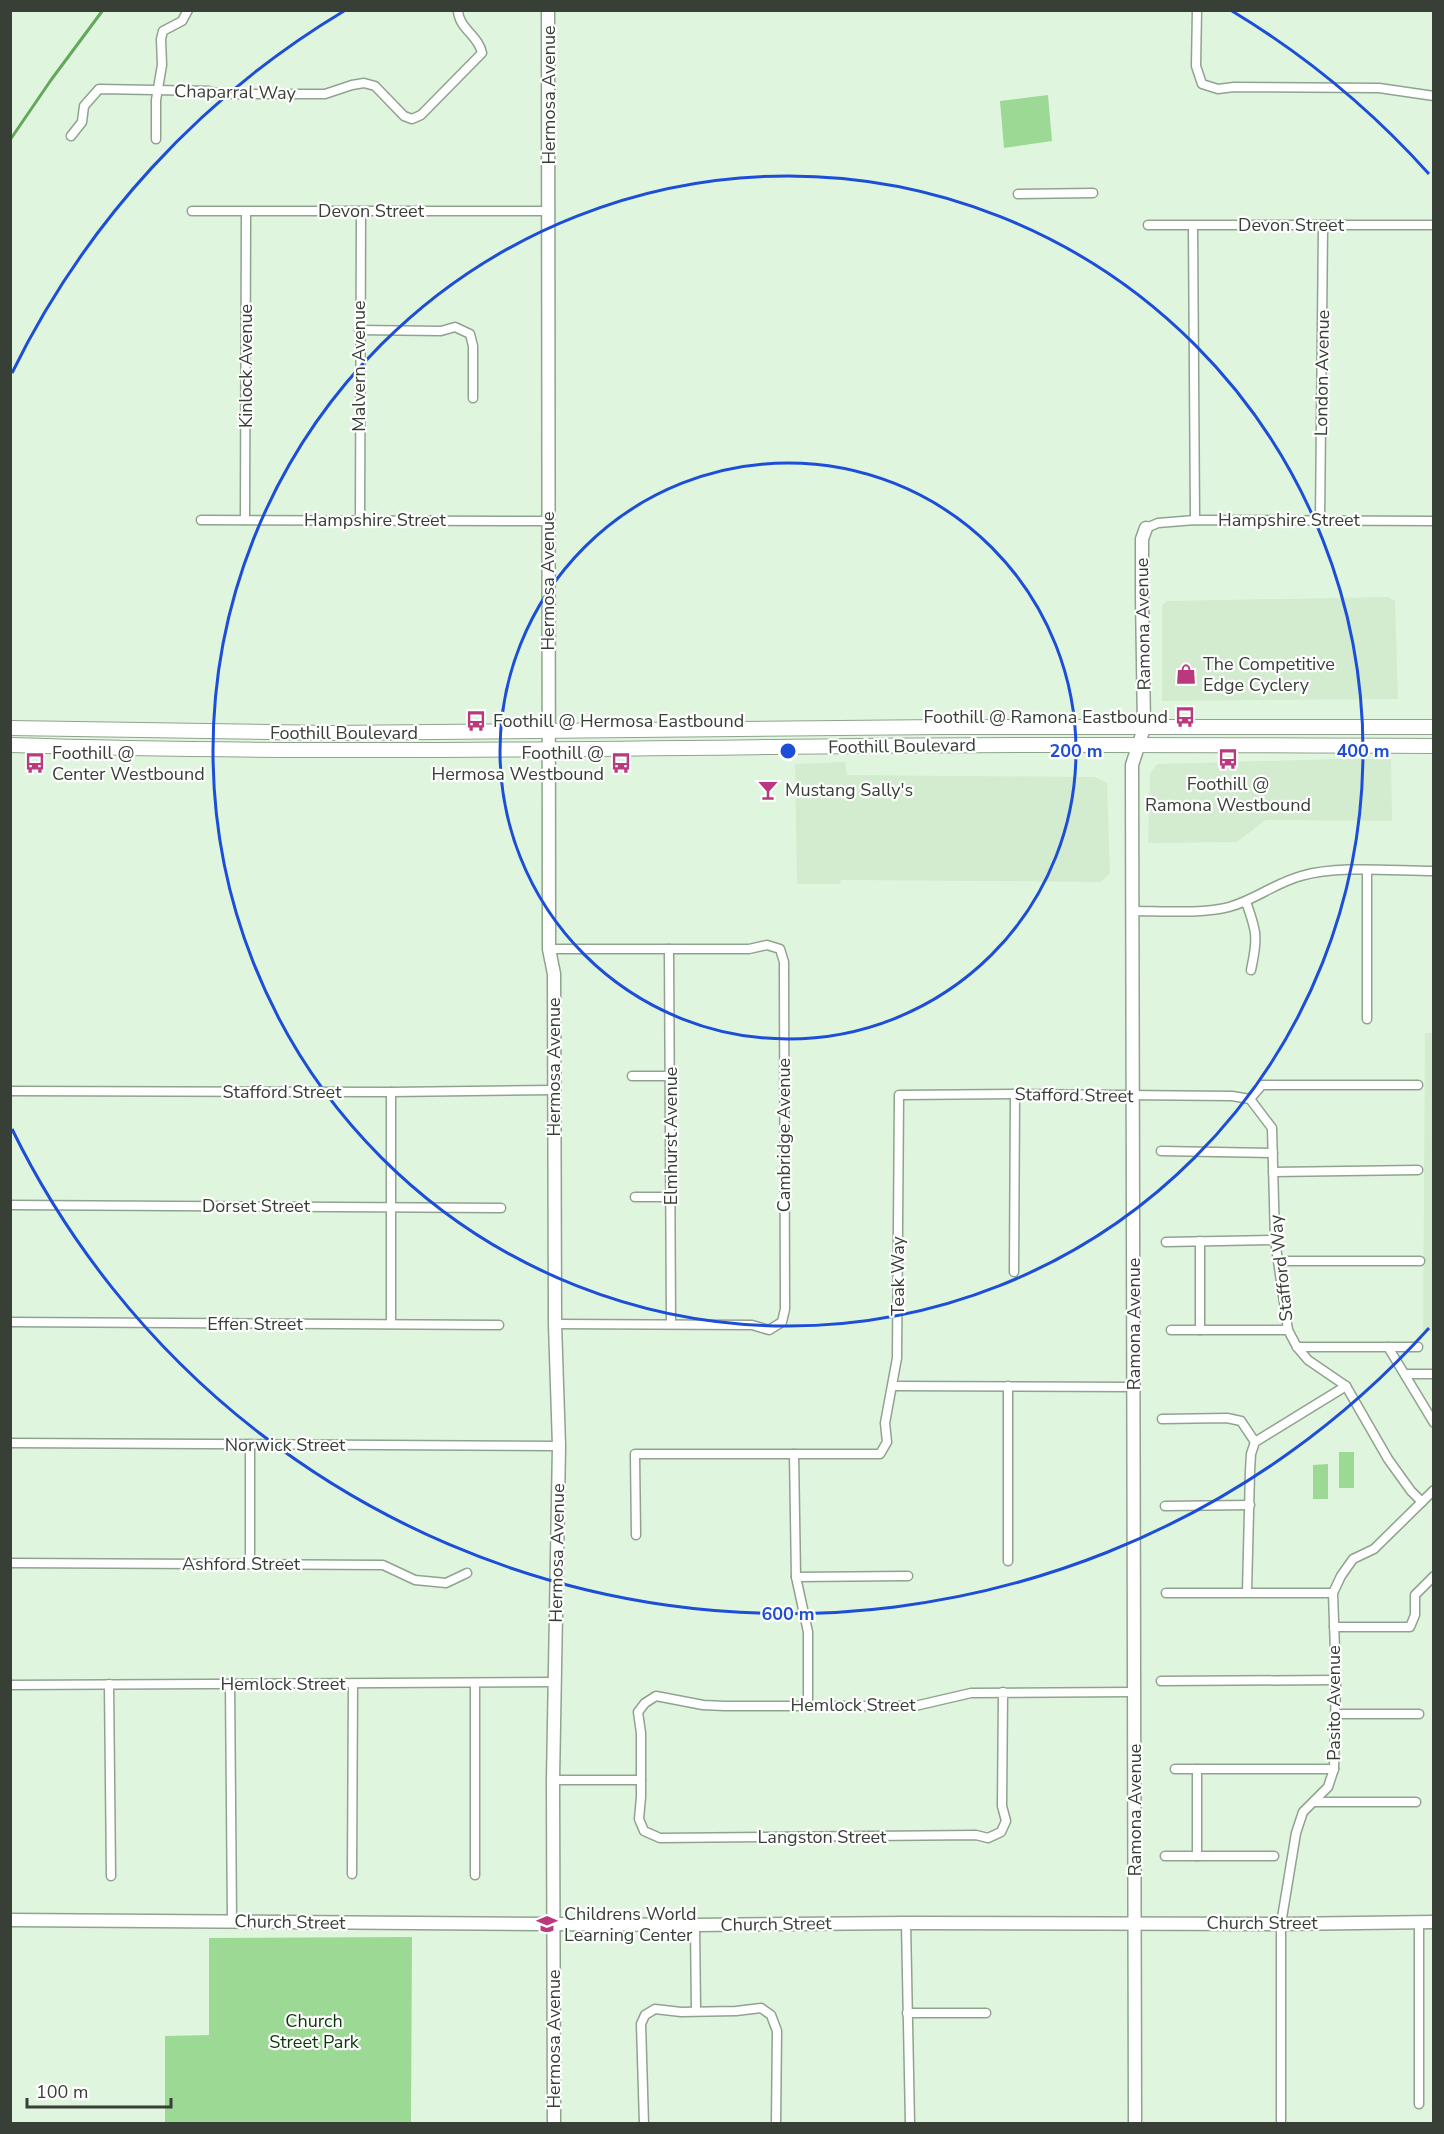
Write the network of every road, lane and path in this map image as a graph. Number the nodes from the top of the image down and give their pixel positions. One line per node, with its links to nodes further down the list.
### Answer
1 (188, 10): 5 (street)
2 (458, 10): 5 (street, Chaparral Way)
3 (548, 10): 12 (street, Hermosa Avenue)
4 (1197, 10): 6 (street)
5 (158, 90): 7 (street, Chaparral Way); 8 (street)
6 (1434, 96)
7 (71, 136)
8 (156, 139)
9 (1018, 194): 10 (street)
10 (1093, 194)
11 (361, 211): 12 (street, Devon Street); 14 (street, Devon Street); 19 (street, Malvern Avenue)
12 (549, 211): 24 (street, Hermosa Avenue)
13 (192, 212): 14 (street, Devon Street)
14 (246, 212): 22 (street, Kinlock Avenue)
15 (1148, 225): 16 (street, Devon Street)
16 (1193, 225): 17 (street, Devon Street); 25 (street)
17 (1323, 225): 18 (street, Devon Street); 26 (street, London Avenue)
18 (1434, 225)
19 (359, 330): 20 (street); 23 (street, Malvern Avenue)
20 (473, 398)
21 (201, 520): 22 (street, Hampshire Street)
22 (245, 520): 23 (street, Hampshire Street)
23 (360, 520): 24 (street, Hampshire Street)
24 (548, 520): 32 (street, Hermosa Avenue)
25 (1195, 520): 26 (street, Hampshire Street); 28 (street, Hampshire Street)
26 (1320, 520): 27 (street, Hampshire Street)
27 (1434, 521)
28 (1146, 528): 31 (street, Ramona Avenue)
29 (1434, 727): 31 (main road, Foothill Boulevard)
30 (10, 728): 32 (main road, Foothill Boulevard)
31 (1144, 728): 32 (main road, Foothill Boulevard); 34 (street, Ramona Avenue)
32 (550, 731): 36 (street, Hermosa Avenue)
33 (10, 745): 36 (main road, Foothill Boulevard)
34 (1140, 745): 35 (main road, Foothill Boulevard); 36 (main road, Foothill Boulevard); 40 (street, Ramona Avenue)
35 (1434, 746)
36 (550, 749): 41 (street, Hermosa Avenue)
37 (1367, 870): 38 (street); 39 (street); 44 (street)
38 (1434, 871)
39 (1246, 902): 40 (street); 43 (street)
40 (1133, 911): 53 (street, Ramona Avenue)
41 (549, 949): 42 (street); 48 (street, Hermosa Avenue)
42 (669, 949): 46 (street, Elmhurst Avenue); 73 (street, Cambridge Avenue)
43 (1251, 970)
44 (1367, 1019)
45 (632, 1076): 46 (street)
46 (671, 1076): 60 (street, Elmhurst Avenue)
47 (1418, 1085): 54 (street)
48 (554, 1090): 50 (street, Stafford Street); 72 (street, Hermosa Avenue)
49 (10, 1091): 50 (street, Stafford Street)
50 (391, 1092): 62 (street)
51 (1015, 1094): 52 (street, Stafford Street); 53 (street, Stafford Street); 69 (street)
52 (899, 1095): 83 (street, Teak Way)
53 (1132, 1095): 54 (street, Stafford Street); 86 (street, Ramona Avenue)
54 (1250, 1099): 56 (street, Stafford Way)
55 (1161, 1151): 56 (street)
56 (1273, 1153): 58 (street, Stafford Way)
57 (1418, 1170): 58 (street)
58 (1273, 1172): 64 (street, Stafford Way)
59 (635, 1197): 60 (street)
60 (671, 1197): 73 (street, Elmhurst Avenue)
61 (10, 1205): 62 (street, Dorset Street)
62 (391, 1206): 63 (street, Dorset Street); 71 (street)
63 (501, 1208)
64 (1275, 1240): 65 (street); 67 (street, Stafford Way)
65 (1200, 1241): 66 (street); 76 (street)
66 (1166, 1242)
67 (1278, 1261): 68 (street); 77 (street, Stafford Way)
68 (1420, 1261)
69 (1014, 1272)
70 (10, 1322): 71 (street, Effen Street)
71 (391, 1324): 74 (street, Effen Street)
72 (555, 1324): 73 (street); 92 (street, Hermosa Avenue)
73 (671, 1324)
74 (499, 1325)
75 (1171, 1330): 76 (street)
76 (1200, 1330): 77 (street)
77 (1288, 1330): 78 (street, Stafford Way)
78 (1297, 1347): 79 (street); 85 (street, Stafford Way)
79 (1388, 1347): 80 (street); 81 (street)
80 (1418, 1347)
81 (1405, 1374): 82 (street); 88 (street)
82 (1434, 1374)
83 (893, 1386): 84 (street); 93 (street, Teak Way)
84 (1008, 1386): 86 (street); 99 (street)
85 (1346, 1386): 89 (street); 95 (street, Stafford Way)
86 (1134, 1387): 119 (street, Ramona Avenue)
87 (1162, 1419): 89 (street)
88 (1434, 1423)
89 (1255, 1442): 96 (street)
90 (10, 1443): 91 (street, Norwick Street)
91 (250, 1444): 92 (street, Norwick Street); 101 (street)
92 (559, 1446): 112 (street, Hermosa Avenue)
93 (794, 1454): 98 (street); 104 (street)
94 (1434, 1490): 95 (street)
95 (1422, 1502): 108 (street)
96 (1250, 1505): 97 (street); 106 (street)
97 (1165, 1506)
98 (636, 1535)
99 (1008, 1561)
100 (10, 1563): 101 (street, Ashford Street)
101 (250, 1564): 102 (street, Ashford Street)
102 (467, 1573)
103 (908, 1576): 104 (street)
104 (796, 1577): 120 (street)
105 (1432, 1579): 109 (street)
106 (1247, 1592): 107 (street); 108 (street)
107 (1166, 1593)
108 (1333, 1593): 109 (street, Pasito Avenue)
109 (1334, 1627): 110 (street, Pasito Avenue)
110 (1336, 1680): 111 (street); 121 (street, Pasito Avenue)
111 (1161, 1681)
112 (556, 1682): 113 (street, Hemlock Street); 126 (street, Hermosa Avenue)
113 (475, 1683): 117 (street, Hemlock Street); 134 (street)
114 (10, 1684): 115 (street, Hemlock Street)
115 (110, 1684): 116 (street, Hemlock Street); 135 (street)
116 (230, 1684): 117 (street, Hemlock Street); 137 (street)
117 (353, 1684): 133 (street)
118 (1003, 1692): 119 (street, Hemlock Street); 120 (street, Hemlock Street); 127 (street, Langston Street)
119 (1134, 1692): 141 (street, Ramona Avenue)
120 (807, 1705): 127 (street, Hemlock Street)
121 (1335, 1714): 122 (street); 125 (street, Pasito Avenue)
122 (1419, 1714)
123 (1175, 1769): 124 (street)
124 (1197, 1769): 125 (street); 131 (street)
125 (1334, 1769): 128 (street, Pasito Avenue)
126 (554, 1780): 127 (street); 142 (street, Hermosa Avenue)
127 (641, 1780)
128 (1314, 1802): 129 (street); 143 (street, Pasito Avenue)
129 (1416, 1802)
130 (1165, 1856): 131 (street)
131 (1197, 1856): 132 (street)
132 (1274, 1856)
133 (352, 1874)
134 (475, 1875)
135 (111, 1876)
136 (10, 1920): 137 (street, Church Street)
137 (232, 1922): 142 (street, Church Street)
138 (1419, 1922): 139 (street, Church Street); 143 (street, Church Street); 148 (street)
139 (1434, 1922)
140 (906, 1923): 141 (street, Church Street); 144 (street, Church Street); 146 (street)
141 (1135, 1923): 143 (street, Church Street); 153 (street, Ramona Avenue)
142 (554, 1924): 144 (street, Church Street); 149 (street, Hermosa Avenue)
143 (1281, 1924): 154 (street, Pasito Avenue)
144 (695, 1925): 145 (street)
145 (696, 2011): 150 (street); 151 (street)
146 (907, 2013): 147 (street); 152 (street)
147 (986, 2013)
148 (1419, 2104)
149 (554, 2124)
150 (644, 2124)
151 (776, 2124)
152 (910, 2124)
153 (1135, 2124)
154 (1281, 2124)

